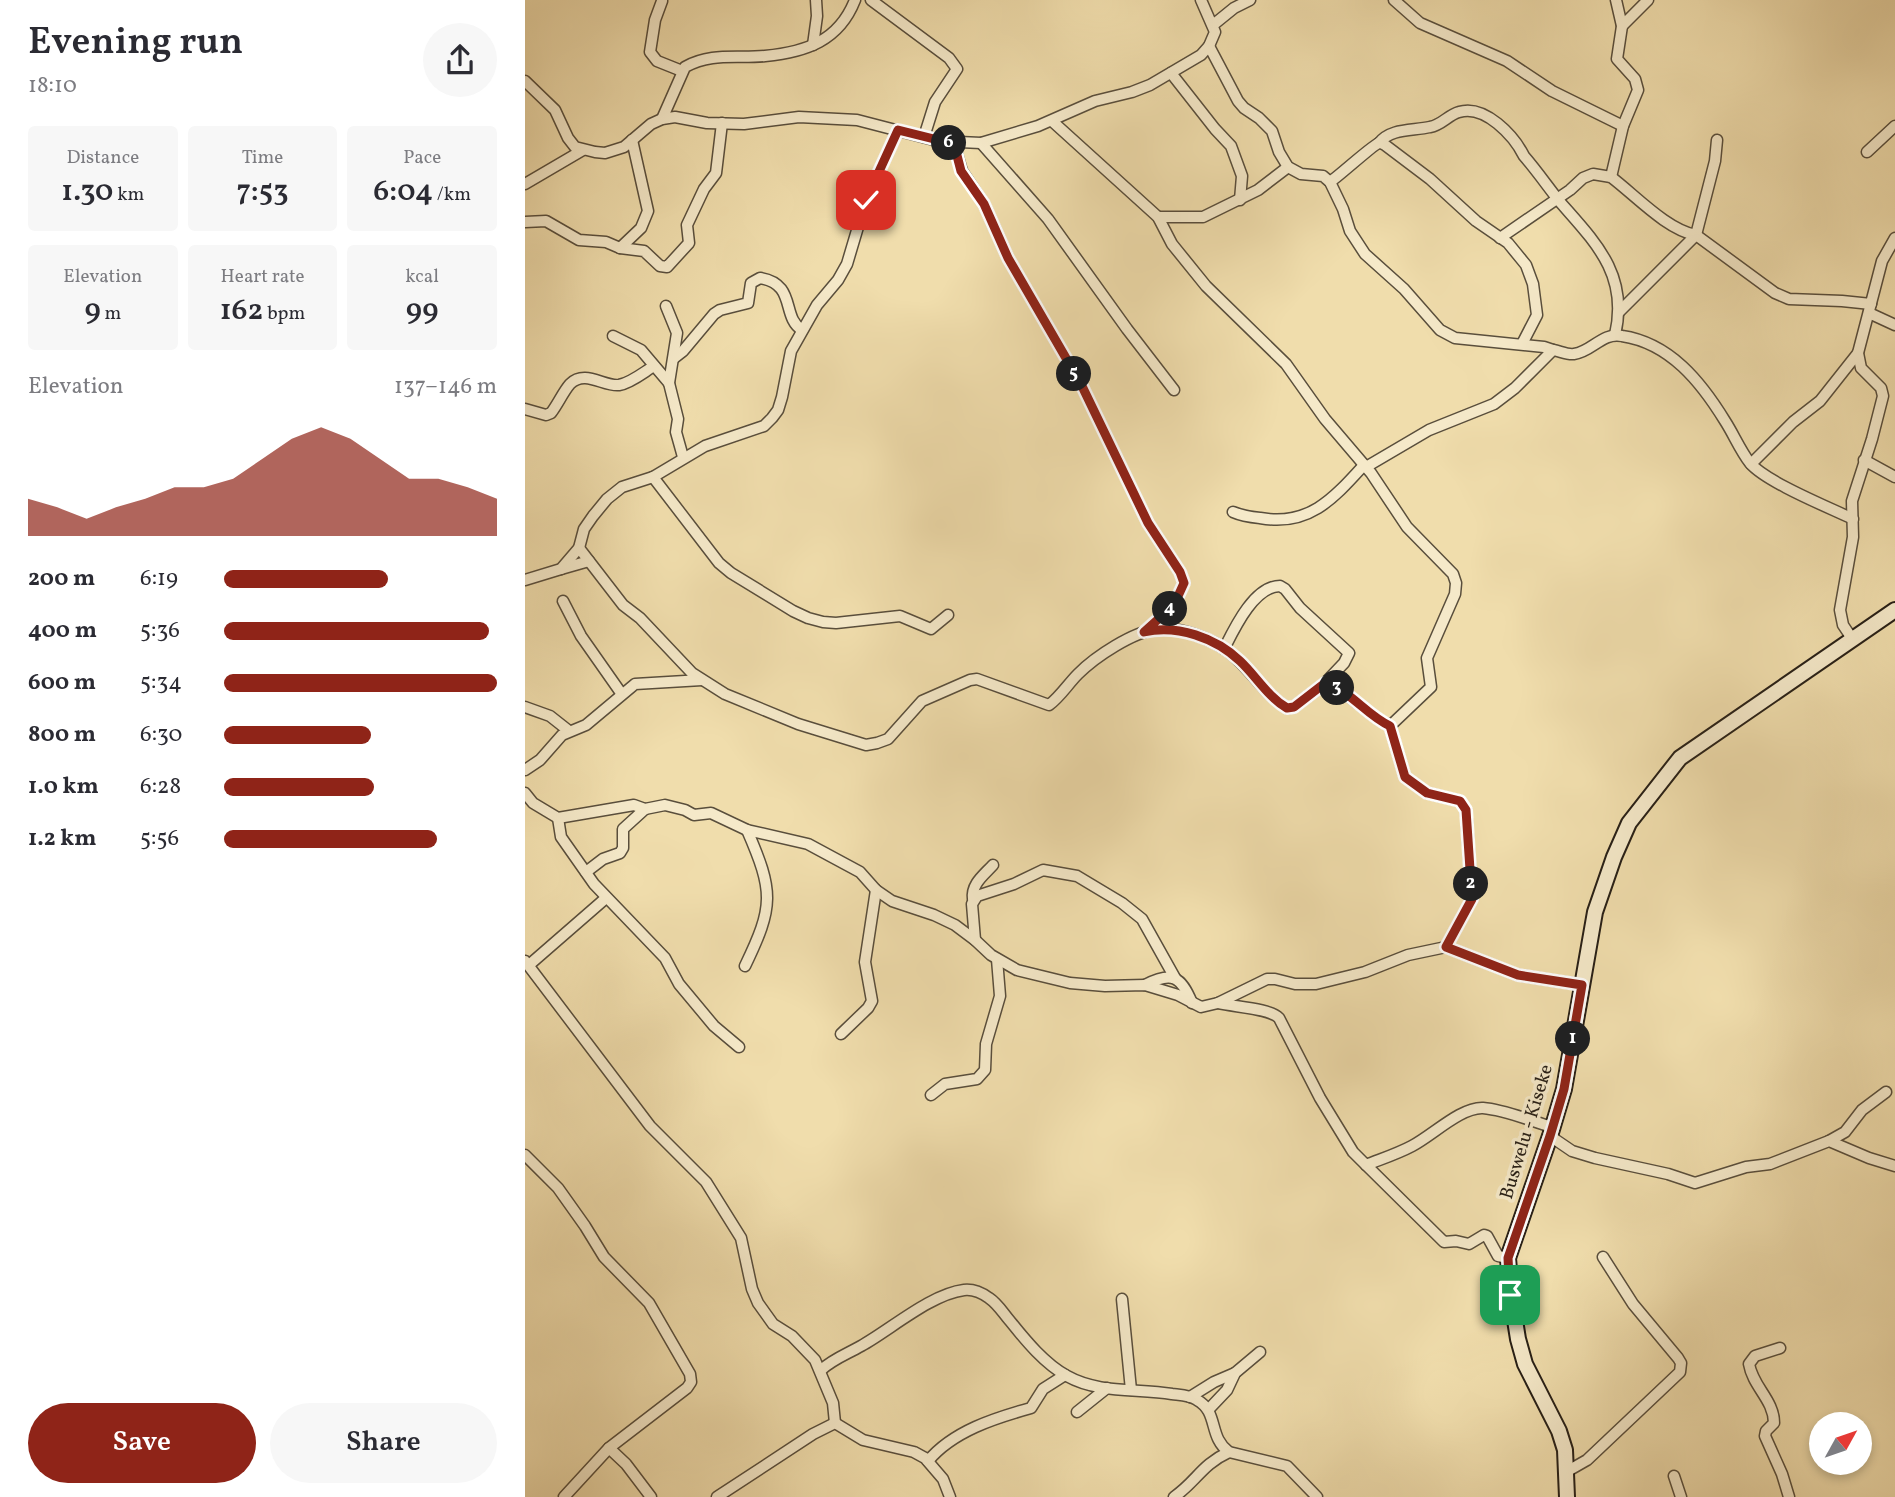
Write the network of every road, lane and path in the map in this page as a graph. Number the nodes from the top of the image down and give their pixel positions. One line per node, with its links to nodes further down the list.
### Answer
1 (816, 0): 12 (street)
2 (855, 0): 12 (street)
3 (871, 0): 23 (street)
4 (1201, 0): 10 (street)
5 (1250, 0): 10 (street)
6 (1394, 0): 20 (street)
7 (1616, 0): 11 (street)
8 (1648, 0): 11 (street)
9 (661, 1): 14 (street)
10 (1213, 25): 13 (street)
11 (1622, 26): 20 (street)
12 (813, 45): 14 (street)
13 (1209, 46): 15 (street); 31 (street)
14 (682, 71): 17 (street)
15 (1171, 73): 18 (street); 36 (street)
16 (525, 81): 29 (street)
17 (662, 119): 19 (street); 25 (street)
18 (1052, 121): 28 (street); 37 (street)
19 (722, 123): 22 (street); 42 (street)
20 (1623, 126): 32 (street)
21 (1895, 126): 30 (street)
22 (898, 130): 23 (street); 47 (street)
23 (924, 137): 27 (street)
24 (1717, 139): 39 (street)
25 (632, 140): 29 (street); 42 (street)
26 (1379, 143): 33 (street); 35 (street); 40 (street)
27 (954, 144): 28 (street); 73 (street)
28 (981, 144): 56 (street)
29 (583, 150): 34 (street)
30 (1867, 152)
31 (1288, 167): 33 (street); 36 (street)
32 (1611, 177): 35 (street); 39 (street)
33 (1330, 182): 50 (street)
34 (525, 184)
35 (1557, 199): 40 (street); 45 (street)
36 (1240, 200): 37 (street)
37 (1158, 217): 61 (street)
38 (525, 222): 42 (street)
39 (1696, 235): 44 (street); 45 (street)
40 (1500, 238): 50 (street)
41 (1895, 238): 44 (street)
42 (620, 248)
43 (666, 306): 53 (street)
44 (1870, 309): 46 (street); 52 (street)
45 (1619, 312): 48 (street)
46 (1895, 325)
47 (802, 330): 53 (street); 58 (street)
48 (1615, 335): 51 (street); 60 (street)
49 (613, 336): 54 (street)
50 (1523, 344): 51 (street)
51 (1553, 350): 61 (street)
52 (1858, 353): 59 (street); 60 (street)
53 (674, 358): 55 (street)
54 (654, 366): 55 (street); 57 (street)
55 (669, 383): 58 (street)
56 (1174, 390)
57 (525, 409)
58 (683, 457): 62 (street)
59 (1864, 460): 63 (street); 65 (street)
60 (1751, 464): 65 (street)
61 (1365, 466): 64 (street); 82 (street)
62 (653, 477): 66 (street); 72 (street)
63 (1895, 477)
64 (1233, 512)
65 (1853, 519): 74 (street)
66 (579, 548): 67 (street); 68 (street)
67 (589, 561): 68 (street); 76 (street)
68 (561, 569): 69 (street)
69 (525, 580)
70 (563, 601): 80 (street)
71 (1895, 610): 74 (main road, Buswelu - Kiseke)
72 (948, 615)
73 (1144, 632): 75 (street); 77 (street)
74 (1853, 640): 105 (main road, Buswelu - Kiseke)
75 (1224, 649): 79 (street); 79 (street)
76 (683, 664): 77 (street); 78 (street)
77 (702, 680): 78 (street)
78 (676, 681): 80 (street)
79 (1325, 683): 82 (street)
80 (621, 693): 83 (street)
81 (525, 707): 83 (street)
82 (1390, 726): 99 (street)
83 (569, 731): 85 (street)
84 (525, 758): 85 (street)
85 (540, 760): 86 (street)
86 (525, 770)
87 (525, 793): 89 (street)
88 (645, 809): 89 (street); 90 (street); 94 (street)
89 (558, 818): 94 (street)
90 (747, 830): 91 (street); 92 (street)
91 (762, 834): 92 (street); 95 (street)
92 (754, 846): 102 (street)
93 (993, 864): 97 (street)
94 (586, 872): 96 (street)
95 (876, 890): 98 (street); 108 (street)
96 (606, 898): 101 (street); 109 (street)
97 (973, 899): 98 (street); 103 (street)
98 (975, 940): 100 (street)
99 (1446, 947): 105 (street); 106 (street)
100 (997, 959): 104 (street); 111 (street)
101 (527, 963): 122 (street)
102 (745, 967)
103 (1175, 978): 104 (street); 107 (street)
104 (1145, 985): 107 (street)
105 (1582, 985): 112 (main road, Buswelu - Kiseke)
106 (1218, 1003): 107 (street); 115 (street)
107 (1192, 1004)
108 (841, 1034)
109 (739, 1047)
110 (1886, 1092): 113 (street)
111 (931, 1095)
112 (1551, 1132): 113 (street); 115 (street); 118 (main road, Buswelu - Kiseke)
113 (1829, 1141): 116 (street)
114 (525, 1155): 131 (street)
115 (1366, 1165): 118 (street)
116 (1895, 1166)
117 (1603, 1257): 134 (street)
118 (1508, 1258): 134 (main road, Buswelu - Kiseke)
119 (1122, 1299): 126 (street)
120 (1780, 1348): 144 (street)
121 (1260, 1352): 123 (street)
122 (821, 1370): 124 (street); 130 (street)
123 (1235, 1373): 127 (street); 128 (street)
124 (1065, 1375): 125 (street); 133 (street)
125 (1107, 1388): 126 (street); 129 (street)
126 (1131, 1390): 127 (street)
127 (1190, 1397): 128 (street)
128 (1209, 1409): 132 (street)
129 (1077, 1412)
130 (835, 1423): 133 (street); 138 (street)
131 (609, 1448): 136 (street); 137 (street)
132 (1229, 1452): 140 (street); 141 (street)
133 (928, 1461): 139 (street)
134 (1566, 1472): 142 (main road, Buswelu - Kiseke)
135 (1674, 1476): 143 (street)
136 (564, 1497)
137 (651, 1497)
138 (717, 1497)
139 (950, 1497)
140 (1174, 1497)
141 (1317, 1497)
142 (1567, 1497)
143 (1681, 1497)
144 (1789, 1497)

